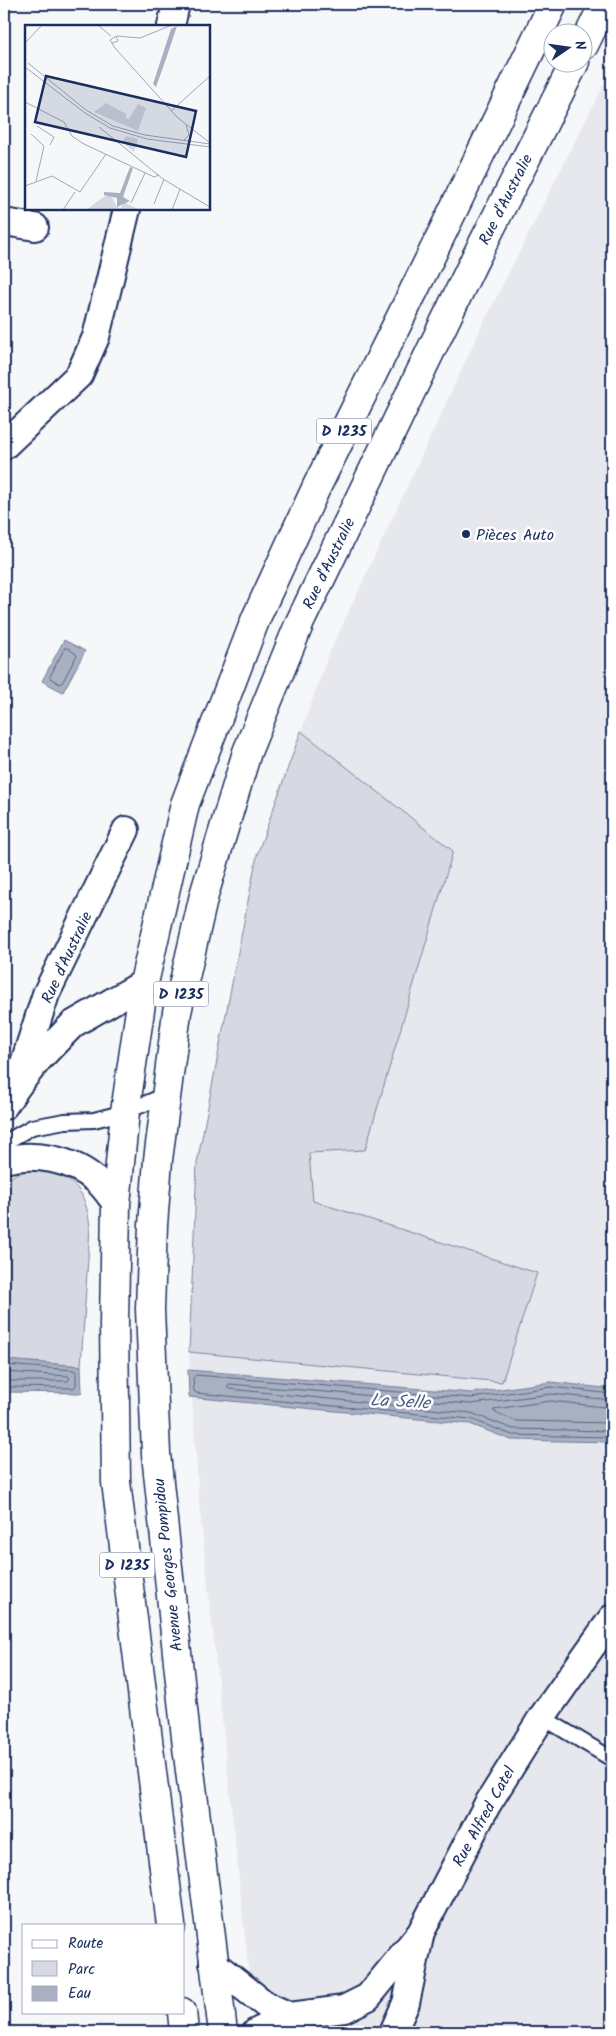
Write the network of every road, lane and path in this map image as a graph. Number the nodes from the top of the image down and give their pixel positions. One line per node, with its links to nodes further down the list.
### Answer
1 (176, 4): 5 (street)
2 (553, 4): 12 (main road, D 1235)
3 (604, 4): 4 (main road)
4 (594, 24)
5 (171, 25)
6 (569, 72): 13 (main road, Rue d'Australie / D 1235)
7 (127, 210): 10 (street)
8 (4, 222): 9 (street)
9 (35, 227)
10 (4, 446)
11 (126, 830): 14 (street, Rue d'Australie)
12 (144, 983): 14 (street, Rue d'Australie); 15 (main road, D 1235)
13 (166, 1095): 15 (lane); 24 (main road, Avenue Georges Pompidou / D 1235)
14 (10, 1097)
15 (125, 1112): 16 (lane); 18 (main road, D 1235)
16 (4, 1143)
17 (4, 1160): 18 (street)
18 (116, 1204): 22 (main road, D 1235)
19 (612, 1618): 20 (street, Rue Alfred Catel)
20 (542, 1717): 21 (lane); 23 (street, Rue Alfred Catel)
21 (612, 1759)
22 (171, 1924)
23 (420, 1932): 26 (street); 30 (street, Rue Alfred Catel)
24 (214, 1963): 26 (street); 28 (main road, Avenue Georges Pompidou / D 1235)
25 (182, 2014): 27 (main road)
26 (290, 2016): 29 (street)
27 (184, 2032)
28 (223, 2032)
29 (256, 2032)
30 (393, 2032)

